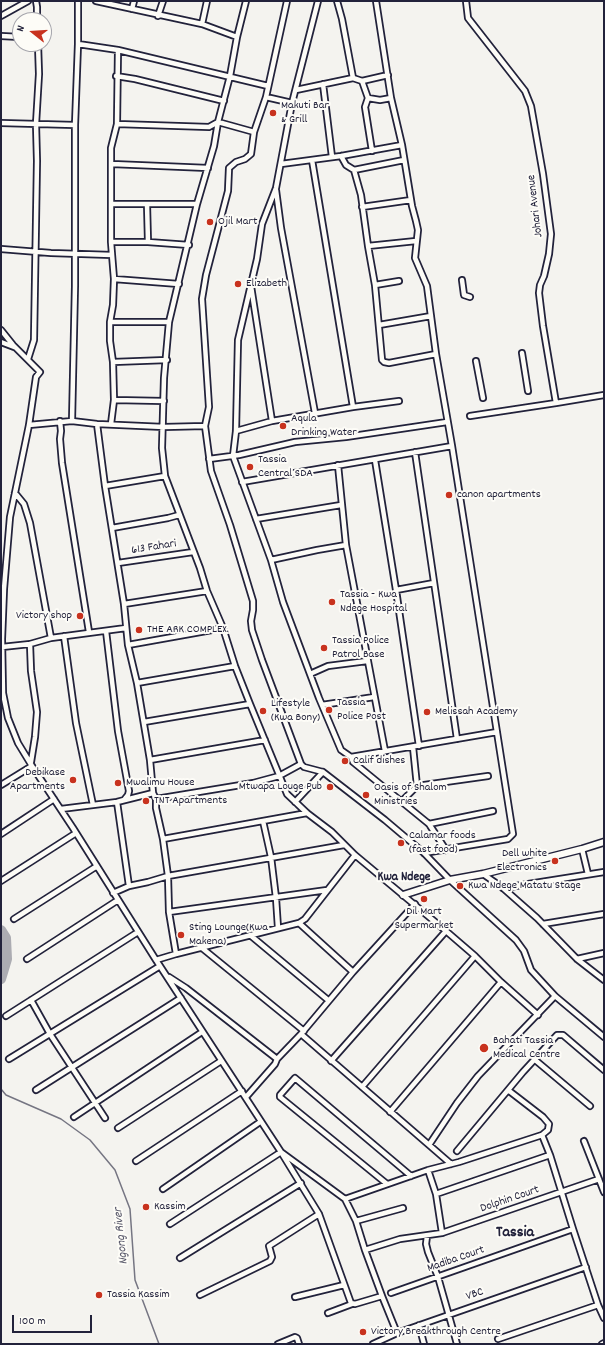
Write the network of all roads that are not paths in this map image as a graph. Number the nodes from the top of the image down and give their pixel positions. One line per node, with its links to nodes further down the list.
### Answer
1 (28, 1): 17 (street)
2 (36, 1): 16 (street)
3 (78, 1): 23 (street)
4 (96, 1): 14 (street)
5 (134, 1): 15 (street)
6 (163, 1): 18 (street)
7 (207, 1): 19 (street)
8 (246, 1): 22 (street)
9 (287, 1): 32 (street)
10 (318, 1): 33 (street)
11 (337, 1): 29 (street)
12 (376, 1): 26 (street)
13 (466, 1): 96 (street, Johari Avenue)
14 (115, 3): 15 (street)
15 (132, 9): 18 (street)
16 (37, 12)
17 (1, 16)
18 (158, 16): 19 (street)
19 (202, 24): 22 (street)
20 (1, 36): 21 (street)
21 (12, 37)
22 (237, 37): 28 (street)
23 (78, 44): 24 (street); 43 (street)
24 (118, 50): 27 (street); 28 (street)
25 (38, 52): 41 (street)
26 (388, 75): 30 (street); 36 (street)
27 (116, 76): 37 (street); 42 (street)
28 (230, 76): 32 (street); 37 (street)
29 (353, 78): 30 (street); 31 (street)
30 (362, 81): 35 (street)
31 (323, 84): 33 (street); 48 (street)
32 (268, 86): 34 (street)
33 (296, 90): 38 (street)
34 (266, 97): 38 (street); 44 (street)
35 (368, 98): 36 (street); 46 (street)
36 (391, 98): 45 (street)
37 (224, 101): 39 (street)
38 (292, 103): 52 (street)
39 (218, 122): 42 (street); 44 (street); 53 (street)
40 (1, 123): 41 (street)
41 (36, 124): 43 (street); 67 (street)
42 (117, 124): 51 (street)
43 (75, 125): 68 (street)
44 (254, 132): 107 (street)
45 (402, 145): 46 (street); 50 (street)
46 (372, 151): 47 (street)
47 (341, 156): 48 (street); 54 (street)
48 (332, 158): 49 (street)
49 (312, 160): 52 (street); 97 (street)
50 (404, 160): 54 (street); 56 (street)
51 (112, 164): 53 (street); 57 (street)
52 (281, 164): 55 (street)
53 (208, 168): 59 (street)
54 (354, 170): 60 (street)
55 (276, 188): 73 (street); 98 (street)
56 (412, 200): 60 (street); 61 (street)
57 (112, 204): 58 (street); 62 (street)
58 (147, 204): 59 (street); 63 (street)
59 (198, 204): 64 (street)
60 (362, 207): 65 (street)
61 (416, 241): 65 (street); 77 (street)
62 (112, 242): 63 (street); 69 (street)
63 (148, 242): 64 (street)
64 (189, 245): 74 (street)
65 (368, 246): 75 (street)
66 (1, 249): 67 (street)
67 (36, 251): 68 (street); 86 (street)
68 (74, 253): 69 (street); 101 (street)
69 (112, 254): 70 (street)
70 (114, 279): 74 (street); 78 (street)
71 (462, 280): 76 (street)
72 (399, 281): 75 (street)
73 (251, 283): 102 (street); 109 (street)
74 (178, 284): 79 (street)
75 (375, 285): 80 (street)
76 (470, 297)
77 (431, 316): 80 (street); 85 (street)
78 (110, 322): 79 (street); 89 (street)
79 (170, 322): 87 (street)
80 (379, 325): 85 (street)
81 (1, 330): 83 (street)
82 (1, 342): 83 (street)
83 (15, 347): 86 (street)
84 (522, 353): 90 (street)
85 (436, 354): 103 (street)
86 (28, 359): 106 (street)
87 (167, 360): 89 (street); 95 (street)
88 (476, 361): 92 (street)
89 (112, 362): 93 (street)
90 (528, 391)
91 (604, 395): 96 (street)
92 (483, 398)
93 (114, 400): 95 (street); 105 (street)
94 (399, 401): 97 (street)
95 (164, 402): 108 (street)
96 (556, 403): 99 (street)
97 (353, 407): 98 (street)
98 (315, 413): 102 (street)
99 (470, 416)
100 (60, 421): 101 (street); 106 (street); 135 (street)
101 (72, 421): 104 (street)
102 (272, 421): 109 (street)
103 (447, 422): 110 (street); 112 (street)
104 (97, 424): 105 (street); 118 (street)
105 (111, 424): 108 (street)
106 (29, 425): 119 (street)
107 (206, 426): 108 (street); 113 (street)
108 (164, 427): 116 (street)
109 (236, 431): 112 (street)
110 (452, 446): 111 (street); 149 (street)
111 (414, 452): 114 (street); 128 (street)
112 (233, 456): 113 (street); 117 (street)
113 (209, 459): 158 (street)
114 (375, 460): 115 (street); 129 (street)
115 (338, 466): 117 (street); 120 (street)
116 (165, 476): 118 (street); 121 (street)
117 (242, 482): 122 (street)
118 (105, 486): 123 (street)
119 (15, 494): 137 (street); 140 (street)
120 (341, 505): 122 (street); 124 (street)
121 (179, 515): 123 (street); 125 (street)
122 (256, 519): 126 (street)
123 (112, 528): 127 (street)
124 (346, 546): 126 (street); 141 (street)
125 (193, 552): 127 (street, 613 Fahari); 130 (street)
126 (270, 560): 143 (street)
127 (118, 563): 131 (street)
128 (434, 583): 129 (street); 150 (street)
129 (396, 590): 152 (street)
130 (206, 591): 131 (street); 133 (street)
131 (124, 604): 132 (street)
132 (126, 628): 134 (street); 139 (street)
133 (223, 628): 139 (street); 142 (street)
134 (106, 631): 135 (street); 168 (street)
135 (89, 632): 136 (street)
136 (64, 636): 137 (street); 170 (street)
137 (51, 638): 138 (street)
138 (30, 644): 140 (street); 157 (street)
139 (128, 645): 144 (street)
140 (2, 647): 157 (street)
141 (367, 661): 143 (street); 145 (street)
142 (235, 666): 144 (street); 146 (street)
143 (310, 674): 147 (street)
144 (137, 683): 148 (street)
145 (374, 697): 147 (street); 154 (street)
146 (250, 704): 148 (street); 151 (street)
147 (322, 705): 155 (street)
148 (144, 722): 156 (street)
149 (497, 732): 150 (street); 182 (street)
150 (457, 739): 152 (street)
151 (265, 740): 156 (street); 160 (street)
152 (419, 746): 153 (street)
153 (413, 747): 154 (street); 163 (street)
154 (385, 751): 155 (street)
155 (351, 757): 167 (street)
156 (150, 760): 164 (street)
157 (32, 764): 162 (street); 165 (street)
158 (302, 764): 159 (street); 160 (street)
159 (323, 772): 169 (street); 183 (street)
160 (279, 776): 166 (street); 169 (street)
161 (488, 776): 163 (street)
162 (1, 785)
163 (417, 786): 167 (street)
164 (153, 793): 166 (street); 168 (street)
165 (54, 799): 171 (street); 177 (street)
166 (156, 799): 178 (street)
167 (402, 801): 175 (street)
168 (117, 802): 170 (street); 193 (street)
169 (295, 802): 173 (street)
170 (93, 805): 171 (street)
171 (60, 809): 176 (street)
172 (493, 812): 175 (street)
173 (307, 813): 174 (street); 180 (street)
174 (263, 821): 178 (street); 185 (street)
175 (429, 824): 182 (street)
176 (76, 833): 186 (street); 192 (street)
177 (1, 834)
178 (163, 839): 190 (street)
179 (604, 842): 181 (street)
180 (344, 844): 184 (street); 185 (street)
181 (582, 849): 188 (street); 189 (street)
182 (446, 850): 183 (street)
183 (424, 854): 191 (street)
184 (354, 855): 195 (street); 197 (street)
185 (271, 858): 190 (street); 198 (street)
186 (97, 866): 196 (street); 203 (street)
187 (604, 872): 189 (street)
188 (483, 874): 191 (street); 194 (street)
189 (588, 874): 194 (street)
190 (168, 876): 193 (street); 201 (street)
191 (450, 880): 197 (street); 222 (street)
192 (1, 881)
193 (129, 886): 196 (street)
194 (503, 888): 205 (street)
195 (327, 890): 198 (street); 204 (street)
196 (113, 893): 199 (street)
197 (403, 895): 200 (street)
198 (276, 898): 201 (street); 206 (street)
199 (118, 900): 208 (street); 214 (street)
200 (415, 904): 207 (street); 218 (street)
201 (169, 912): 212 (street)
202 (604, 914): 205 (street)
203 (14, 919)
204 (299, 923): 206 (street); 218 (street)
205 (543, 924): 215 (street)
206 (278, 928): 209 (street)
207 (446, 931): 213 (street); 236 (street)
208 (138, 932): 216 (street); 224 (street)
209 (250, 935): 210 (street); 225 (street)
210 (202, 948): 212 (street); 229 (street)
211 (604, 953): 215 (street)
212 (176, 954): 216 (street)
213 (475, 956): 221 (street); 239 (street)
214 (27, 959)
215 (577, 959): 220 (street)
216 (156, 960): 217 (street)
217 (160, 966): 219 (street); 230 (street)
218 (353, 972): 225 (street)
219 (168, 977): 223 (street); 233 (street)
220 (604, 980)
221 (501, 982): 226 (street); 246 (street)
222 (555, 996): 226 (street); 231 (street)
223 (180, 998): 228 (street); 237 (street)
224 (31, 1000): 227 (street); 230 (street)
225 (328, 1000): 229 (street)
226 (538, 1015): 253 (street)
227 (6, 1016)
228 (202, 1032): 235 (street); 244 (street)
229 (302, 1033): 233 (street); 236 (street)
230 (50, 1034): 232 (street); 237 (street)
231 (604, 1037)
232 (9, 1059)
233 (277, 1059): 243 (street)
234 (534, 1059): 238 (street); 241 (street); 245 (street)
235 (221, 1061): 242 (street); 250 (street)
236 (332, 1061): 239 (street)
237 (71, 1068): 240 (street); 244 (street)
238 (604, 1070)
239 (362, 1087): 246 (street)
240 (36, 1090)
241 (508, 1090): 251 (street); 254 (street)
242 (242, 1092): 243 (street); 257 (street)
243 (246, 1097): 249 (street)
244 (94, 1103): 247 (street); 248 (street)
245 (590, 1106)
246 (390, 1112): 253 (street)
247 (74, 1117)
248 (105, 1118)
249 (260, 1122): 255 (street); 264 (street)
250 (118, 1128)
251 (542, 1135): 256 (street); 258 (street)
252 (584, 1141): 261 (street)
253 (430, 1146): 258 (street)
254 (457, 1151)
255 (281, 1152): 262 (street); 268 (street); 272 (street)
256 (550, 1155): 266 (street); 267 (street)
257 (136, 1161)
258 (451, 1164): 259 (street)
259 (428, 1170): 260 (street); 267 (street)
260 (412, 1176): 263 (street); 263 (street)
261 (602, 1182): 265 (street); 266 (street, Dolphin Court)
262 (300, 1183): 270 (street); 277 (street)
263 (387, 1184): 268 (street)
264 (163, 1189)
265 (604, 1192)
266 (561, 1193): 273 (street); 274 (street, Dolphin Court)
267 (436, 1194): 274 (street)
268 (345, 1199): 271 (street)
269 (403, 1208): 271 (street)
270 (319, 1214): 280 (street); 282 (street)
271 (356, 1222): 276 (street)
272 (170, 1224)
273 (573, 1229): 278 (street); 279 (street, Madiba Court)
274 (442, 1233): 275 (street, Dolphin Court)
275 (427, 1236): 276 (street, Dolphin Court); 279 (street)
276 (365, 1250): 283 (street)
277 (180, 1258)
278 (586, 1267): 286 (street); 288 (street, VBC)
279 (438, 1277): 281 (street, Madiba Court); 288 (street)
280 (344, 1285): 284 (street); 285 (street)
281 (391, 1293)
282 (200, 1295)
283 (382, 1296): 285 (street); 291 (street)
284 (295, 1297)
285 (352, 1304): 287 (street)
286 (598, 1305): 289 (street); 292 (street)
287 (328, 1313)
288 (448, 1314): 290 (street, VBC); 297 (street)
289 (604, 1318)
290 (419, 1325): 291 (street, VBC); 296 (street)
291 (397, 1333): 295 (street, VBC)
292 (498, 1339)
293 (278, 1344): 294 (street)
294 (299, 1344)
295 (373, 1344)
296 (424, 1344)
297 (457, 1344)

